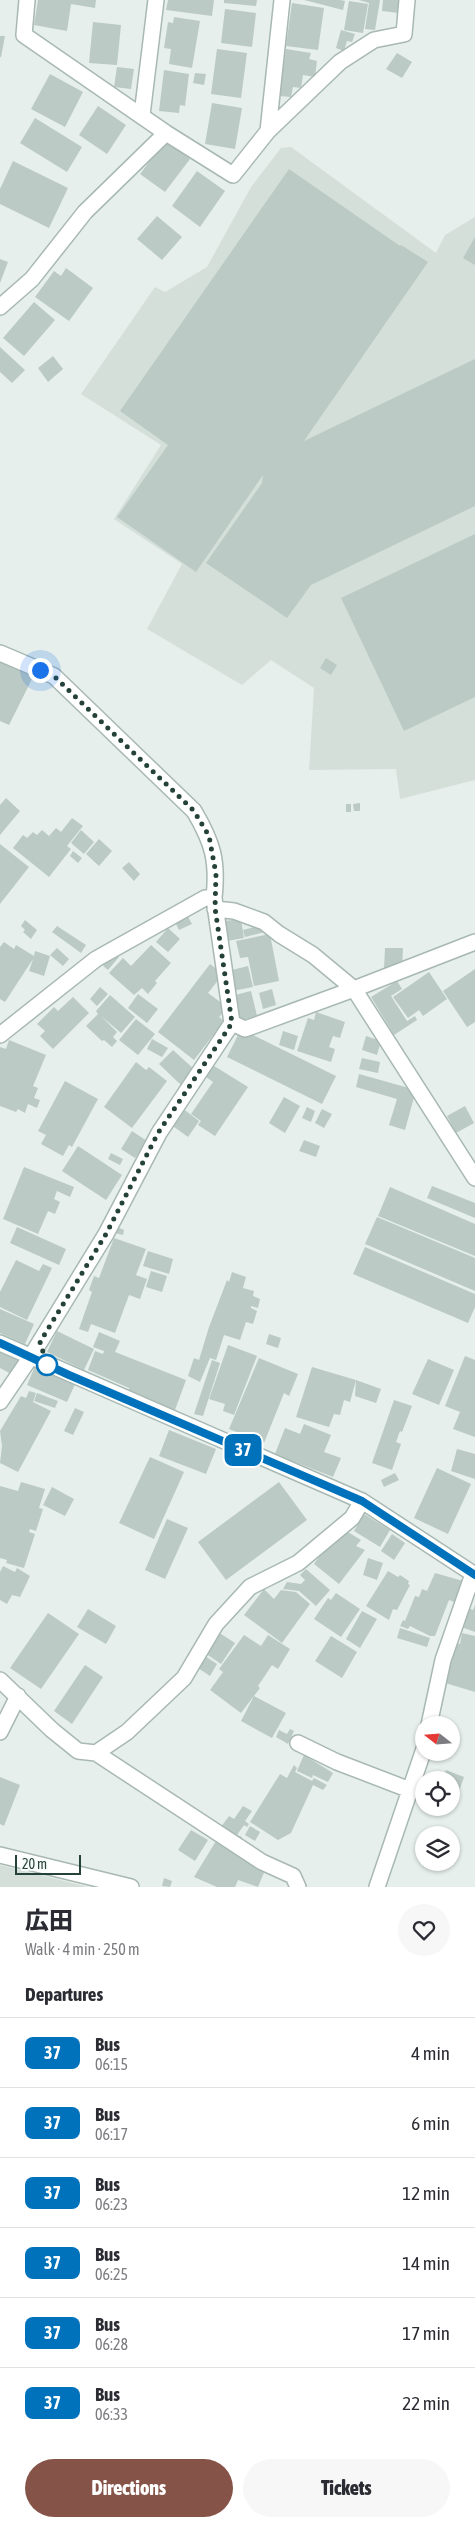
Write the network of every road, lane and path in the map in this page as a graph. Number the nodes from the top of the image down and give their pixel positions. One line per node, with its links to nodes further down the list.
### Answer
1 (27, 0): 5 (street)
2 (156, 0): 5 (street)
3 (282, 0): 6 (street)
4 (407, 0): 6 (street)
5 (142, 115): 7 (street)
6 (268, 131): 7 (street)
7 (166, 133): 8 (street)
8 (0, 308)
9 (0, 653): 10 (street)
10 (215, 903): 12 (street); 13 (street); 14 (street)
11 (475, 942): 12 (street)
12 (354, 989): 13 (street); 15 (street)
13 (232, 1023): 17 (street)
14 (0, 1035)
15 (475, 1178)
16 (0, 1343): 17 (street)
17 (30, 1358): 18 (street); 19 (street)
18 (0, 1402)
19 (362, 1501): 20 (street); 26 (street)
20 (474, 1575): 23 (street)
21 (0, 1680): 22 (street)
22 (18, 1696): 24 (street); 26 (street)
23 (431, 1716)
24 (0, 1732)
25 (298, 1743): 28 (street)
26 (96, 1753): 31 (street)
27 (420, 1761): 28 (street)
28 (410, 1790): 32 (street)
29 (0, 1855): 30 (street)
30 (131, 1887)
31 (298, 1887)
32 (377, 1887)

